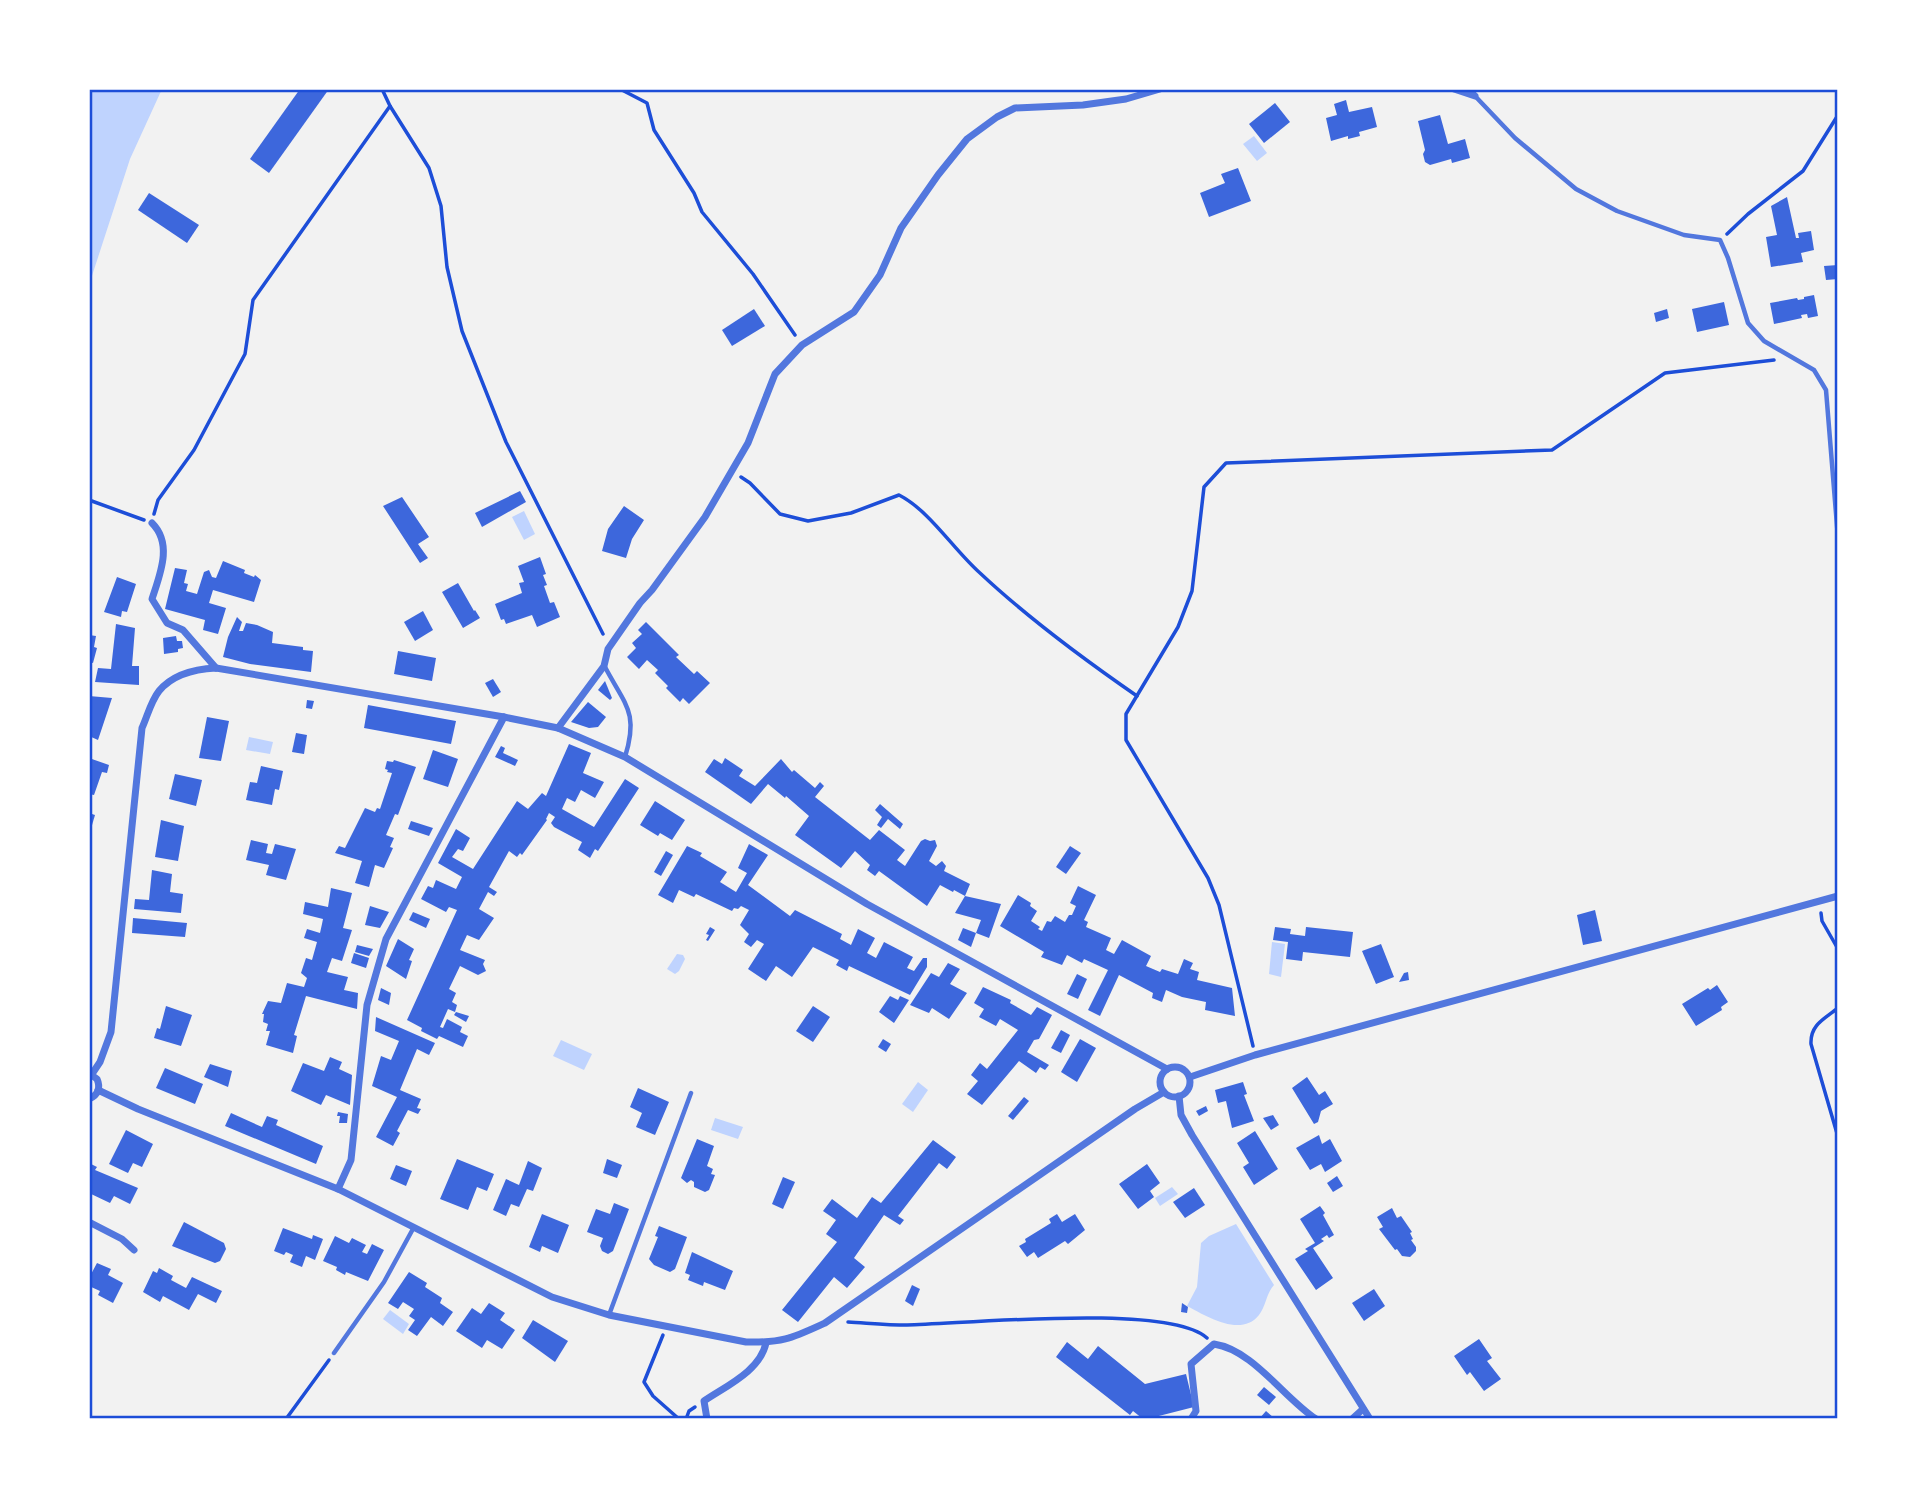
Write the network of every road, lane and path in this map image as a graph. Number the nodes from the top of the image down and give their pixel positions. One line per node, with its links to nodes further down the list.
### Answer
1 (382, 89): 6 (path)
2 (620, 89): 9 (path)
3 (1160, 89): 9 (street)
4 (1454, 89): 5 (street)
5 (1474, 93): 8 (lane)
6 (390, 106): 13 (path); 15 (path)
7 (1838, 115): 8 (path)
8 (1720, 240): 10 (lane)
9 (802, 345): 11 (street)
10 (1797, 360): 14 (lane); 18 (path)
11 (733, 471): 15 (street); 18 (path)
12 (89, 500): 13 (path)
13 (152, 523): 17 (street)
14 (1838, 538)
15 (608, 649): 16 (street)
16 (604, 666): 20 (street); 21 (lane)
17 (216, 668): 19 (street); 28 (street)
18 (1137, 696): 26 (path)
19 (504, 717): 20 (street); 36 (street)
20 (558, 729): 21 (street)
21 (625, 757): 27 (street)
22 (1838, 896): 23 (street)
23 (1819, 901): 24 (path); 26 (street)
24 (1838, 948)
25 (1838, 1008): 35 (path)
26 (1255, 1055): 29 (street)
27 (1167, 1069): 29 (street); 31 (street)
28 (91, 1074): 30 (street)
29 (1190, 1077): 33 (street)
30 (99, 1090): 34 (street); 36 (street)
31 (1164, 1092): 33 (street); 41 (street)
32 (691, 1093): 40 (lane)
33 (1179, 1096): 46 (street)
34 (89, 1099)
35 (1838, 1137)
36 (338, 1189): 38 (street)
37 (89, 1222): 39 (street)
38 (414, 1227): 40 (street); 45 (lane)
39 (134, 1250)
40 (609, 1315): 42 (street)
41 (829, 1320): 43 (street); 44 (path)
42 (666, 1327): 43 (street); 48 (path)
43 (766, 1343): 49 (street)
44 (1214, 1344): 50 (street); 51 (street)
45 (334, 1353): 47 (path)
46 (1363, 1409): 52 (street); 53 (street)
47 (286, 1419)
48 (679, 1419)
49 (707, 1419)
50 (1191, 1419)
51 (1316, 1419)
52 (1352, 1419)
53 (1370, 1419)

